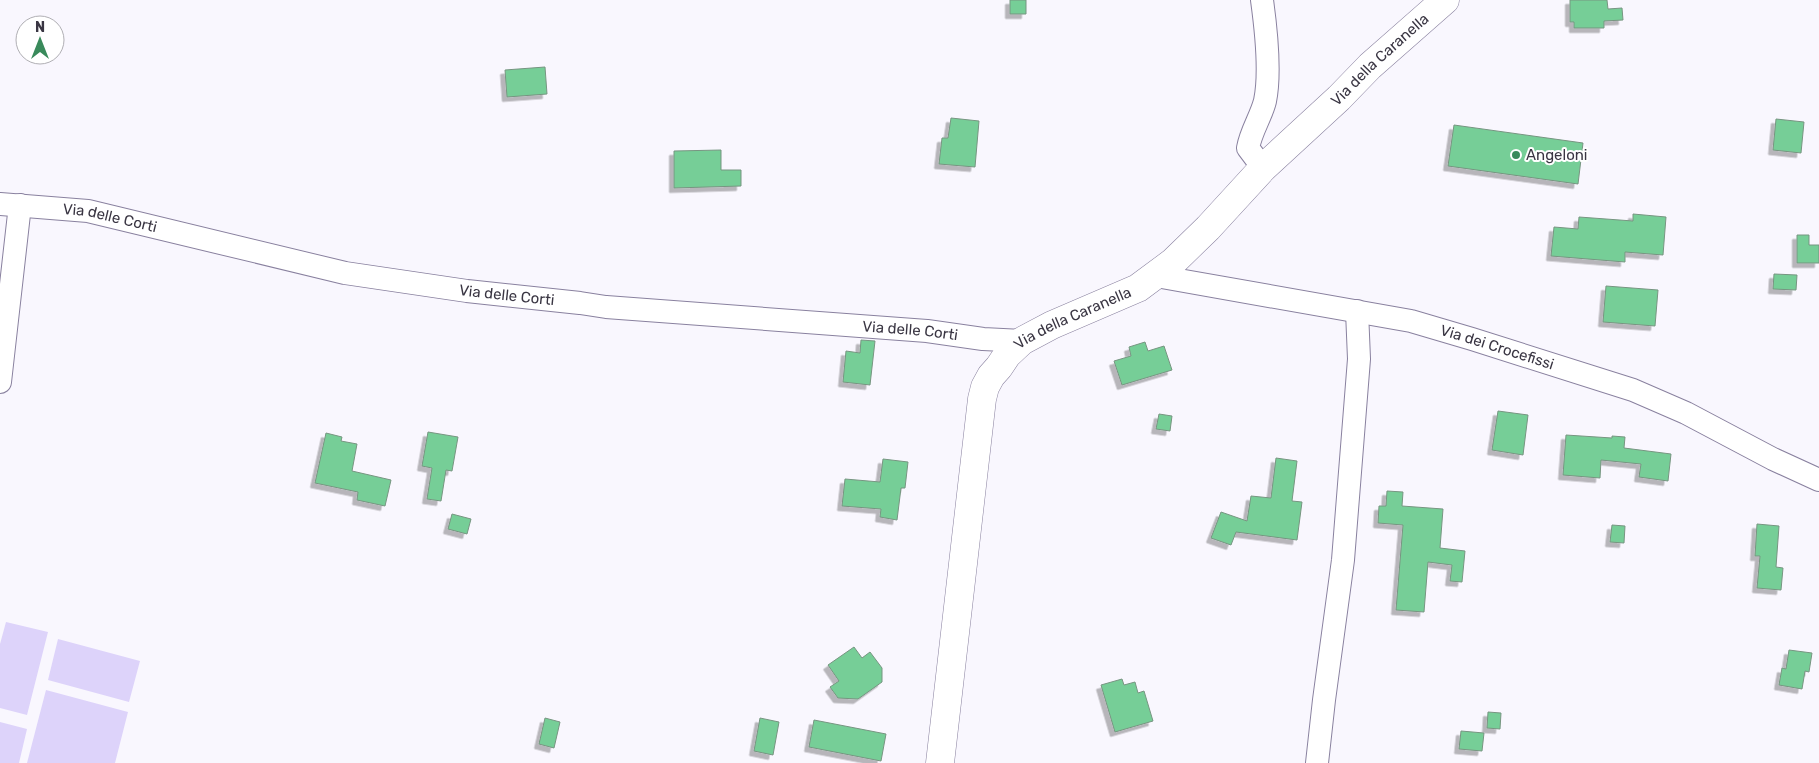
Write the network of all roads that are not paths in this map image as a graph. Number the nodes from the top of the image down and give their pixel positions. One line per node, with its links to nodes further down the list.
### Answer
1 (1262, 0): 3 (street)
2 (1445, 0): 3 (main road, Via della Caranella)
3 (1263, 168): 5 (main road, Via della Caranella)
4 (10, 205): 7 (street, Via delle Corti); 8 (street)
5 (1156, 276): 6 (street, Via dei Crocefissi); 7 (main road, Via della Caranella)
6 (1357, 311): 9 (street, Via dei Crocefissi); 11 (street)
7 (1022, 341): 10 (main road, Via della Caranella)
8 (0, 382)
9 (1819, 480)
10 (940, 763)
11 (1317, 763)

